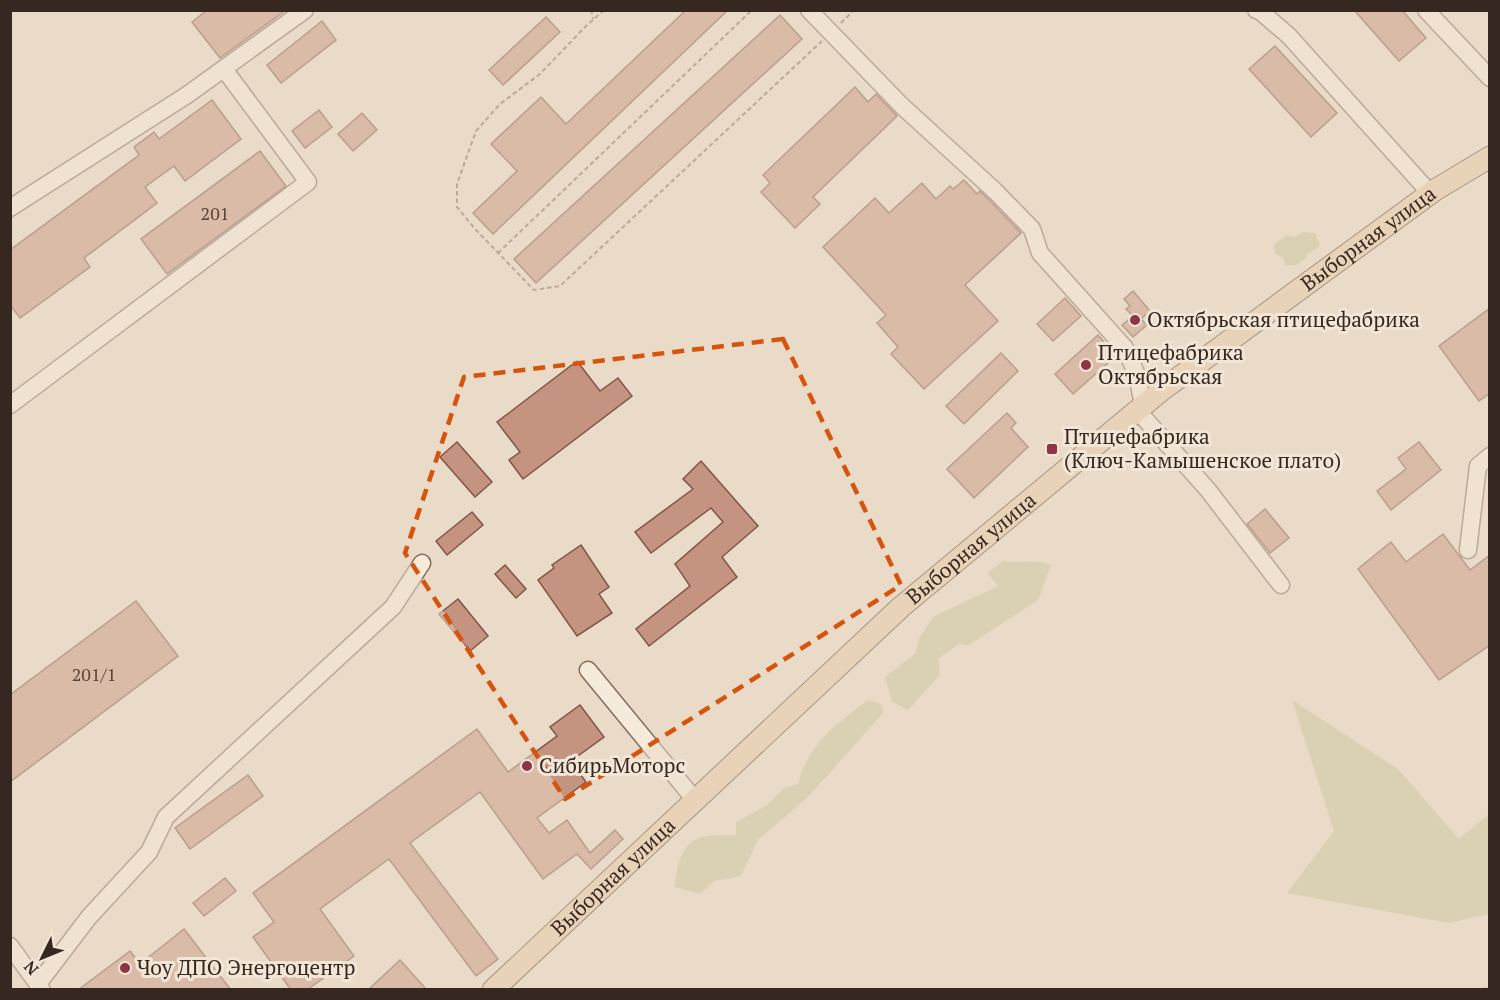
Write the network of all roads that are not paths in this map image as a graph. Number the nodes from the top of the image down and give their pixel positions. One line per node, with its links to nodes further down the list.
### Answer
1 (305, 10): 5 (street)
2 (809, 10): 11 (street)
3 (1256, 10): 8 (street)
4 (1426, 10): 6 (street)
5 (224, 69): 9 (street); 10 (street)
6 (1490, 78)
7 (1490, 158): 8 (main road, Выборная улица)
8 (1431, 193): 11 (main road, Выборная улица)
9 (10, 208)
10 (10, 405)
11 (1140, 408): 15 (street); 17 (main road, Выборная улица)
12 (1490, 456): 13 (street)
13 (1468, 550)
14 (422, 563): 19 (street)
15 (1281, 585)
16 (588, 670): 17 (street)
17 (695, 800): 20 (main road, Выборная улица)
18 (10, 946): 19 (street)
19 (40, 987)
20 (493, 990)

